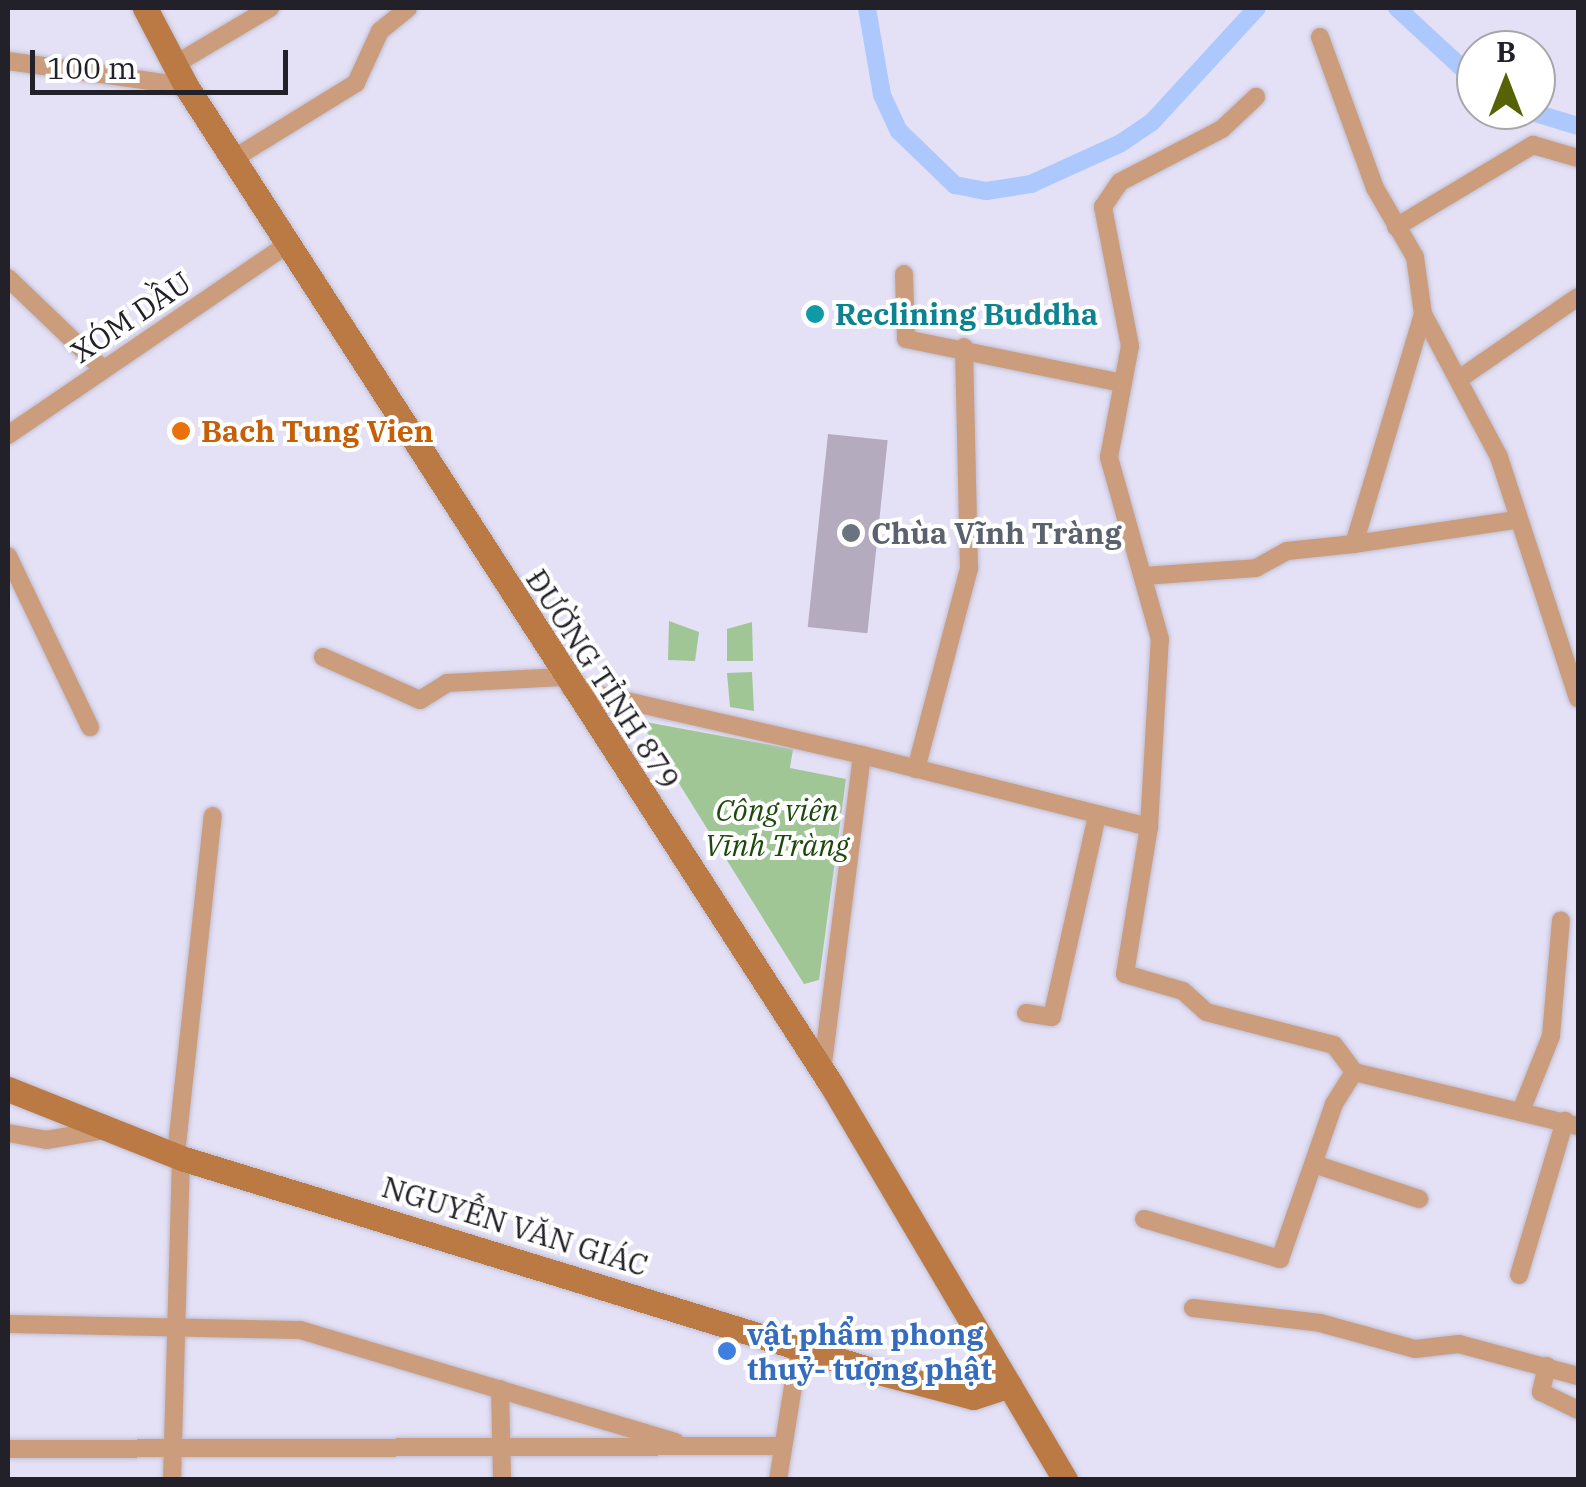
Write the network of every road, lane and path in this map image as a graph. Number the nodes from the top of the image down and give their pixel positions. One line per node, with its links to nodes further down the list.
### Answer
1 (144, 8): 6 (main road, ĐƯỜNG TỈNH 879)
2 (270, 8): 6 (street)
3 (408, 8): 9 (street)
4 (1320, 38): 10 (street)
5 (8, 61): 6 (street)
6 (180, 76): 9 (main road, ĐƯỜNG TỈNH 879)
7 (1256, 97): 19 (street)
8 (1578, 158): 10 (street)
9 (232, 160): 11 (main road, ĐƯỜNG TỈNH 879)
10 (1396, 227): 15 (street)
11 (288, 245): 17 (street, XÓM DẦU); 26 (main road, ĐƯỜNG TỈNH 879)
12 (904, 274): 16 (street)
13 (8, 278): 17 (street)
14 (1578, 297): 18 (street)
15 (1424, 314): 18 (street); 22 (street)
16 (964, 347): 19 (street); 30 (street)
17 (102, 368): 20 (street, XÓM DẦU)
18 (1462, 376): 21 (street)
19 (1123, 384): 24 (street)
20 (8, 435)
21 (1515, 520): 22 (street); 27 (street)
22 (1354, 544): 24 (street)
23 (8, 556): 28 (street)
24 (1142, 576): 33 (street)
25 (323, 657): 26 (street)
26 (566, 683): 29 (street); 36 (main road, ĐƯỜNG TỈNH 879)
27 (1578, 698)
28 (90, 728)
29 (862, 755): 30 (street); 36 (street)
30 (916, 768): 31 (street)
31 (1097, 815): 33 (street); 35 (street)
32 (214, 816): 43 (street)
33 (1149, 827): 37 (street)
34 (1561, 920): 39 (street)
35 (1026, 1013)
36 (822, 1071): 54 (main road, ĐƯỜNG TỈNH 879)
37 (1354, 1072): 39 (street); 44 (street)
38 (8, 1089): 41 (main road, NGUYỄN VĂN GIÁC)
39 (1521, 1112): 40 (street)
40 (1572, 1124): 47 (street)
41 (111, 1129): 42 (street); 43 (main road, NGUYỄN VĂN GIÁC)
42 (8, 1134)
43 (179, 1156): 50 (street); 51 (main road, NGUYỄN VĂN GIÁC)
44 (1314, 1164): 45 (street); 46 (street)
45 (1419, 1199)
46 (1144, 1220)
47 (1519, 1275)
48 (1194, 1308): 52 (street)
49 (8, 1324): 50 (street)
50 (172, 1324): 55 (street); 60 (street)
51 (799, 1348): 54 (main road, NGUYỄN VĂN GIÁC); 57 (street)
52 (1547, 1366): 53 (street); 56 (street)
53 (1578, 1376)
54 (1009, 1385): 65 (main road, ĐƯỜNG TỈNH 879)
55 (500, 1390): 58 (street); 61 (street)
56 (1578, 1410)
57 (780, 1446): 58 (street); 64 (street)
58 (694, 1447): 61 (street)
59 (8, 1448): 60 (street)
60 (172, 1448): 61 (street); 62 (street)
61 (500, 1448): 63 (street)
62 (172, 1480)
63 (502, 1480)
64 (778, 1480)
65 (1066, 1480)

